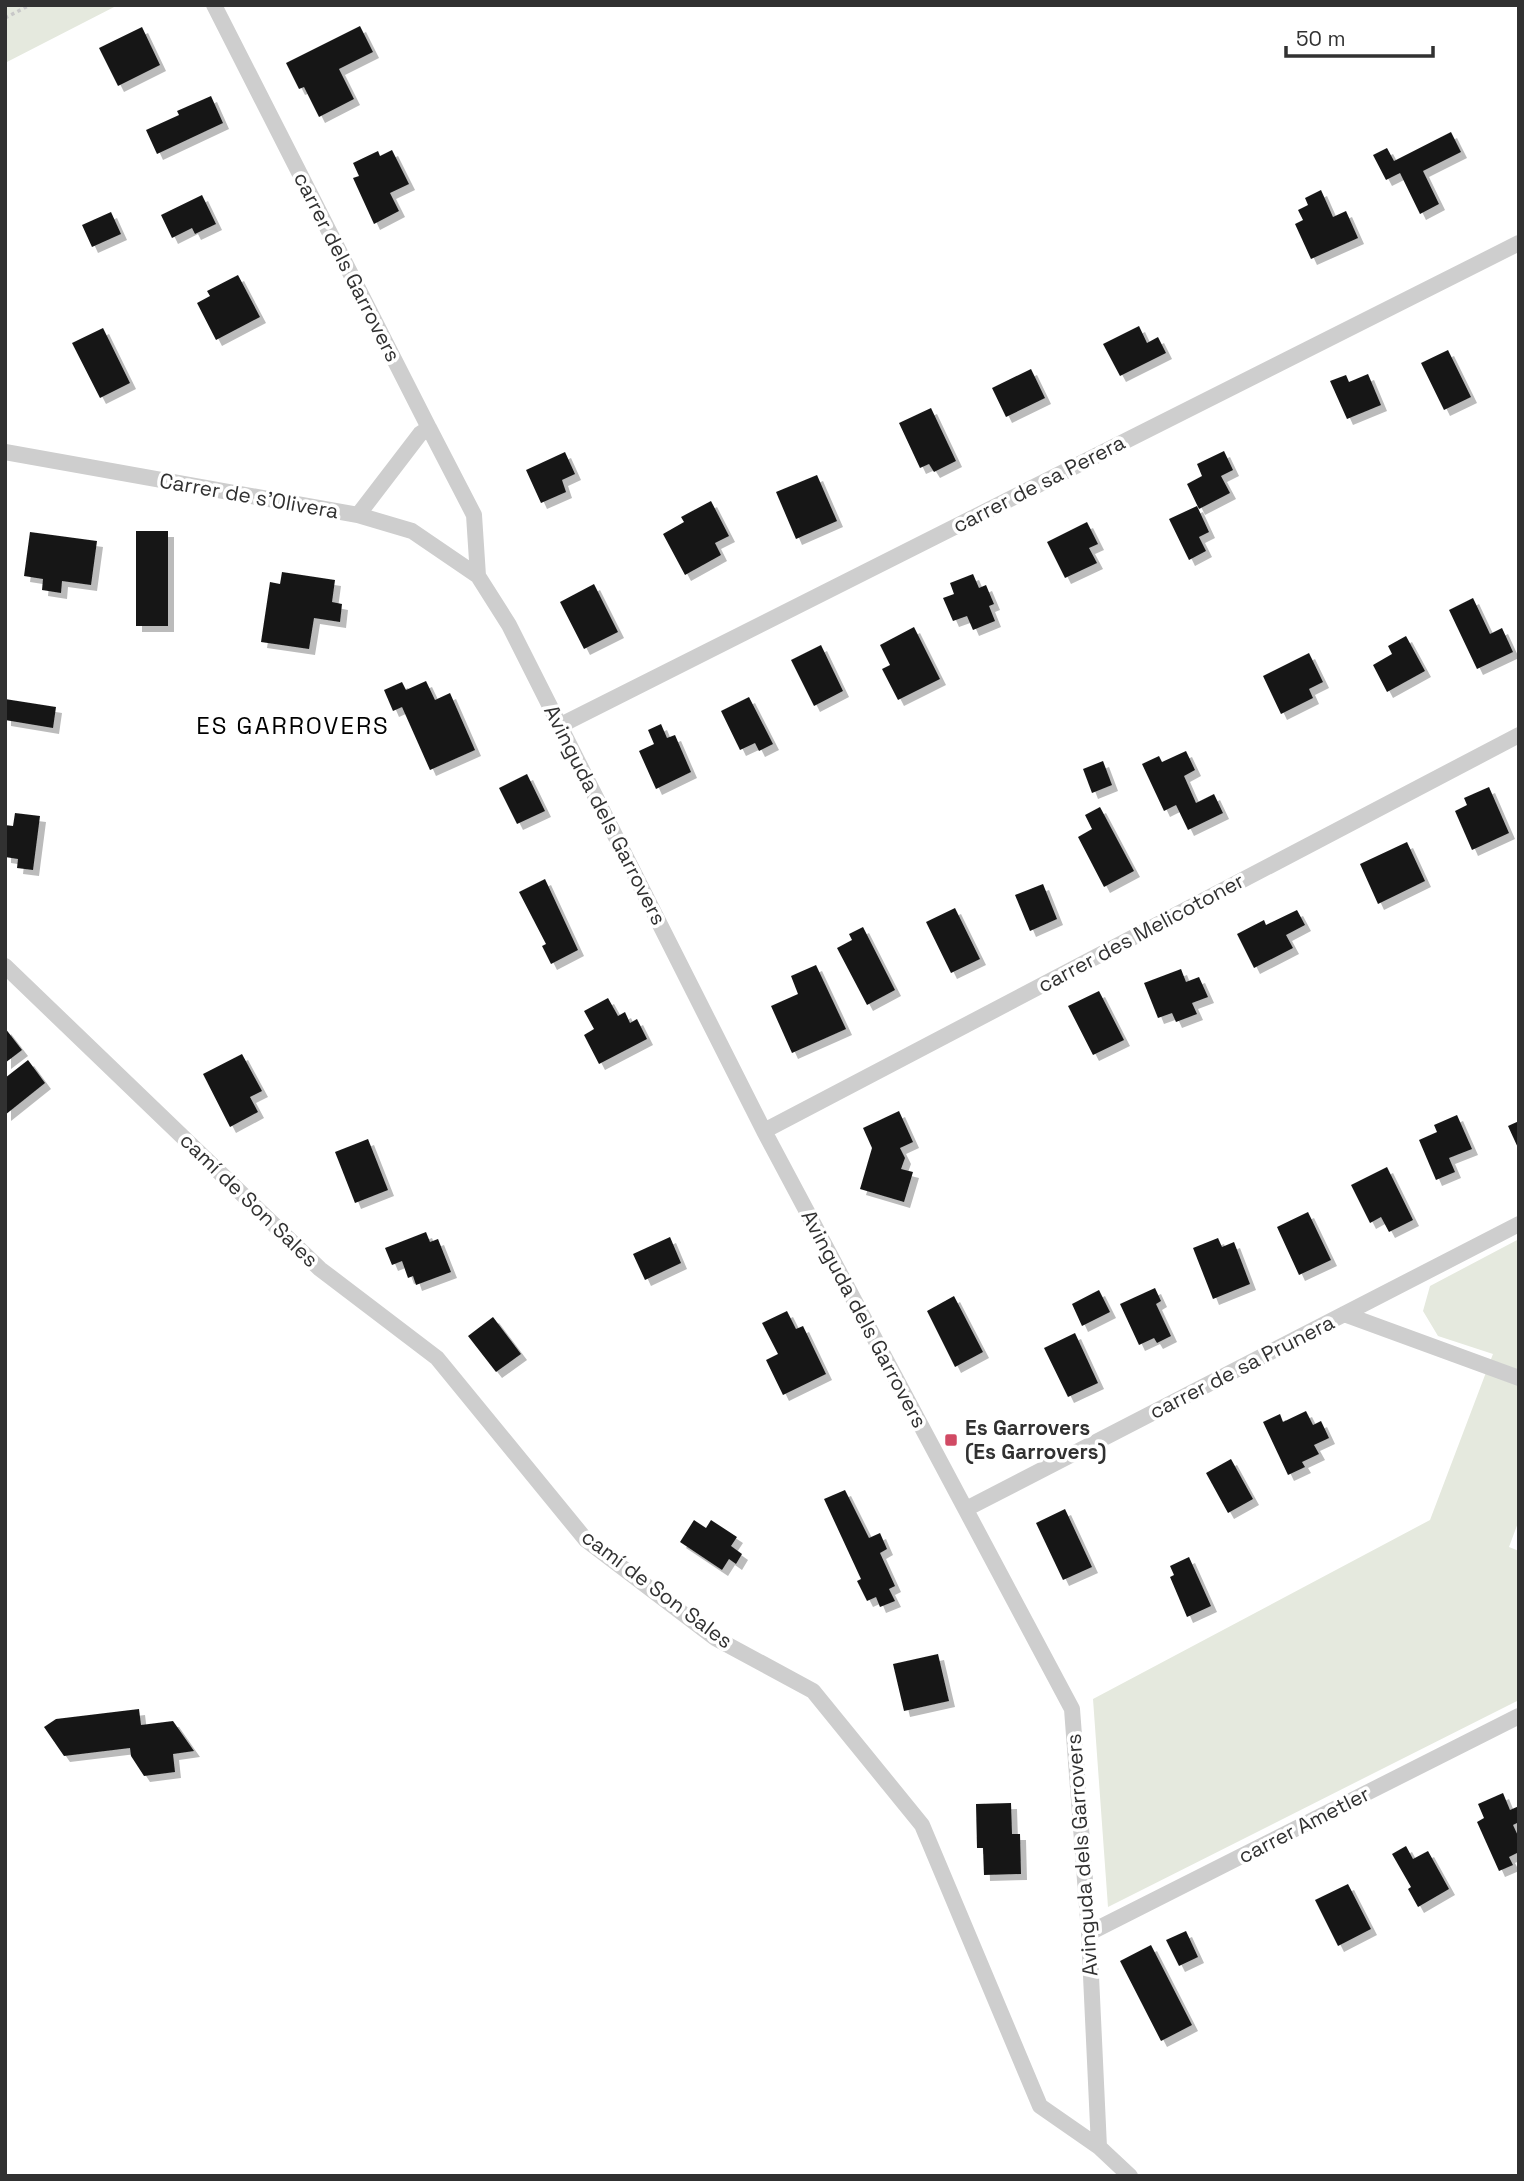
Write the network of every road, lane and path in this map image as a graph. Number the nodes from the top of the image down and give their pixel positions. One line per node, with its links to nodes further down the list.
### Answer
1 (30, 5): 3 (path)
2 (214, 5): 5 (street, carrer dels Garrovers)
3 (5, 18)
4 (1519, 243): 9 (street, carrer de sa Perera)
5 (429, 428): 7 (street); 8 (street, carrer dels Garrovers)
6 (5, 452): 7 (street, Carrer de s'Olivera)
7 (358, 515): 8 (street, Carrer de s'Olivera)
8 (478, 576): 9 (street, Avinguda dels Garrovers)
9 (559, 726): 12 (street, Avinguda dels Garrovers)
10 (1519, 735): 12 (street, carrer des Melicotoner)
11 (5, 966): 19 (street, camí de Son Sales)
12 (764, 1130): 16 (street, Avinguda dels Garrovers)
13 (1519, 1224): 14 (street, carrer de sa Prunera)
14 (1344, 1314): 15 (street); 16 (street, carrer de sa Prunera)
15 (1519, 1378)
16 (966, 1509): 18 (street, Avinguda dels Garrovers)
17 (1519, 1716): 18 (street, carrer Ametler)
18 (1089, 1933): 19 (street, Avinguda dels Garrovers)
19 (1099, 2147): 20 (street, camí de Son Sales)
20 (1130, 2176)

